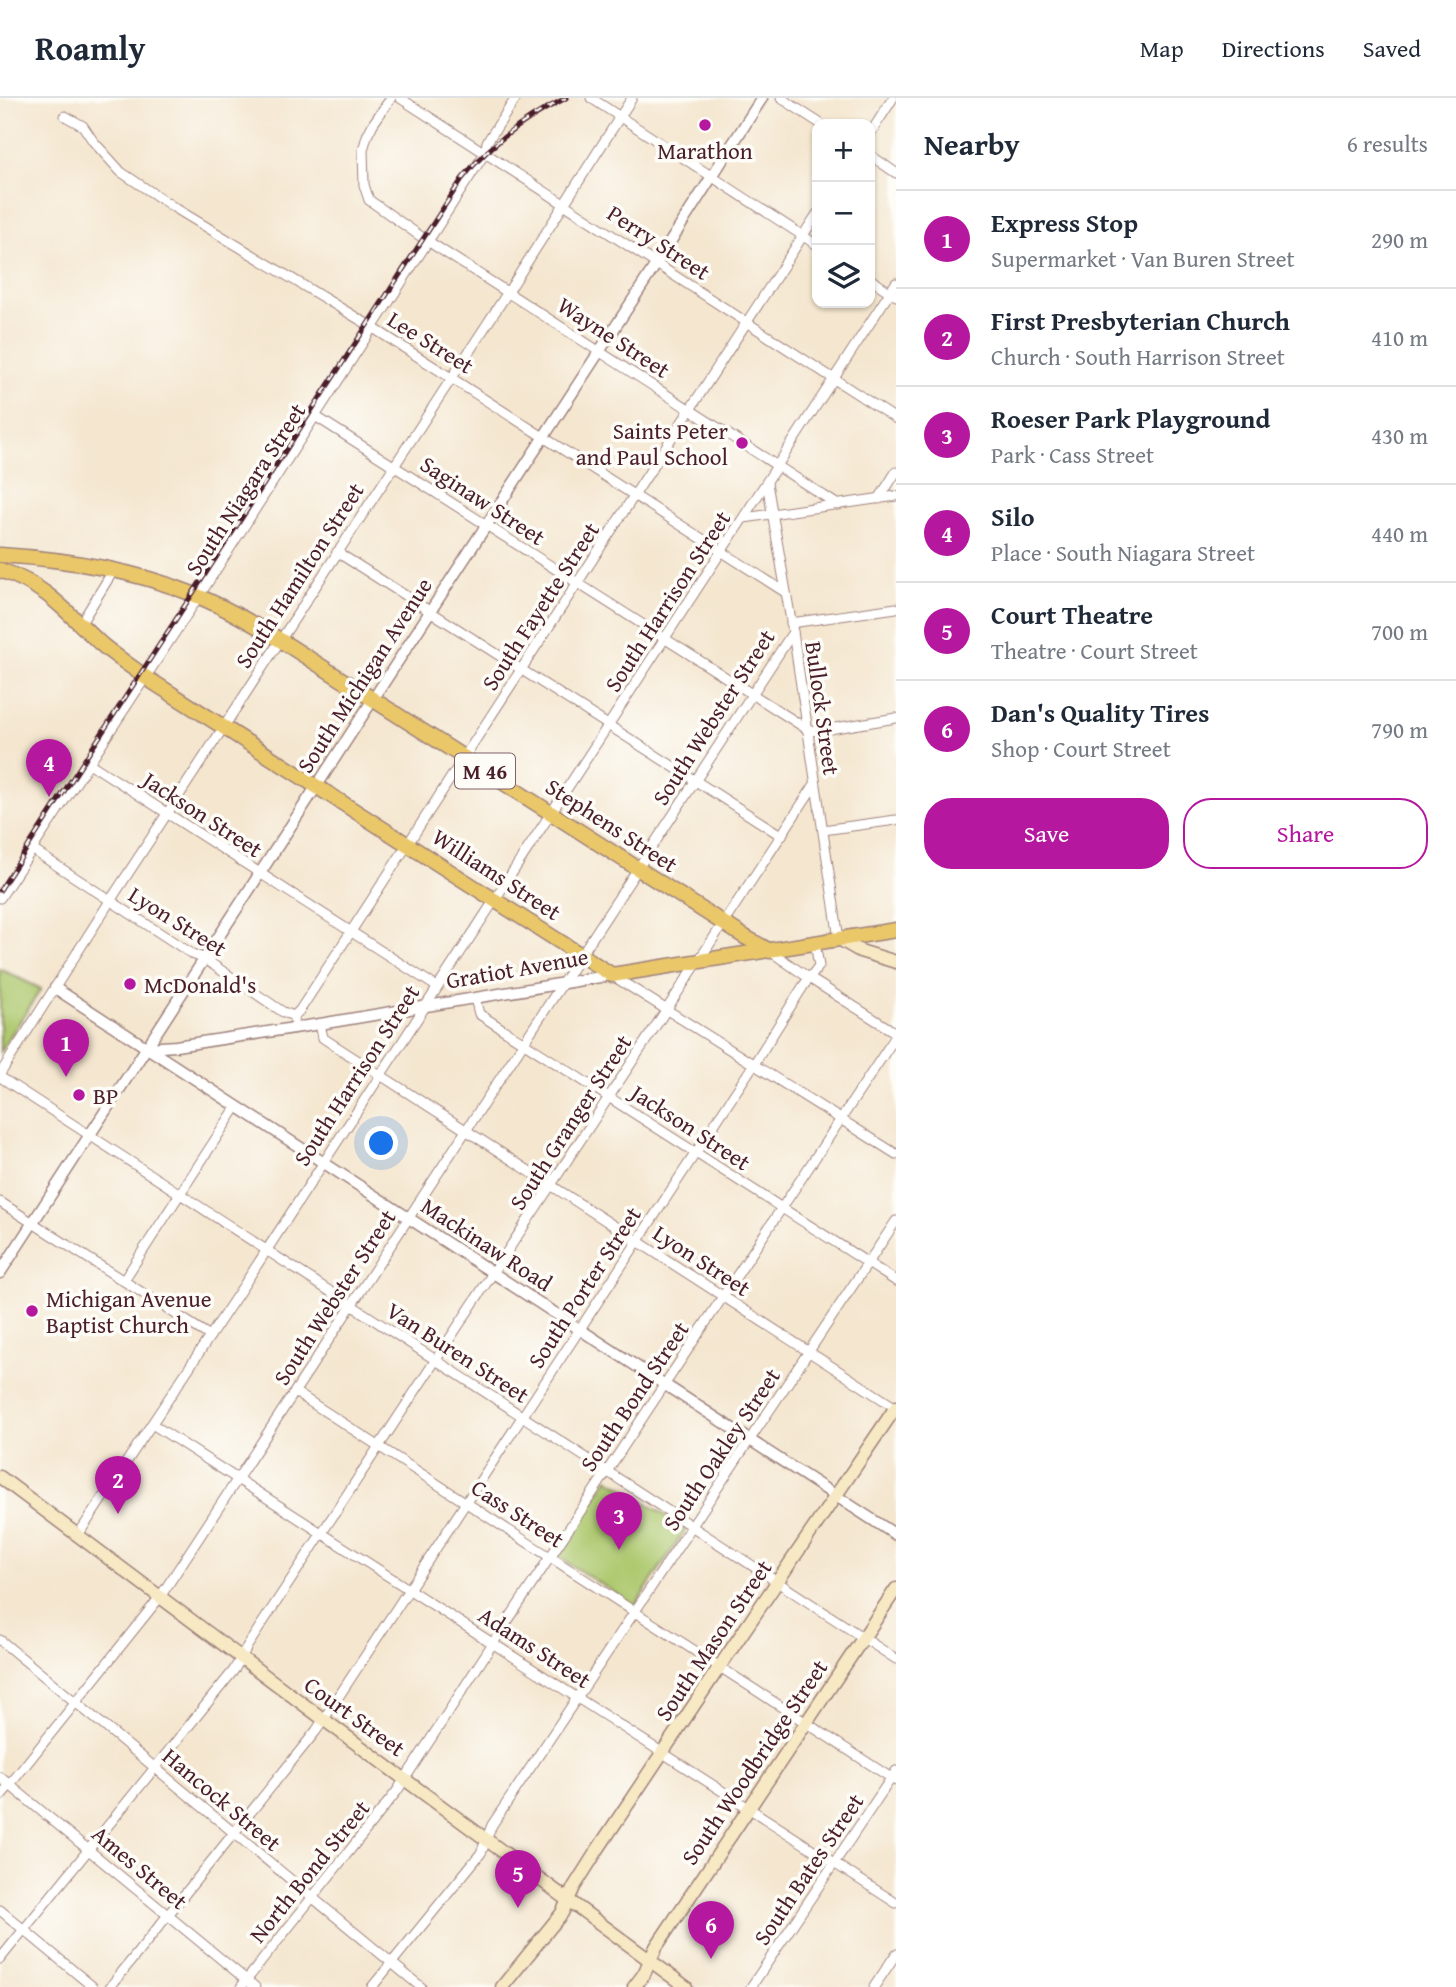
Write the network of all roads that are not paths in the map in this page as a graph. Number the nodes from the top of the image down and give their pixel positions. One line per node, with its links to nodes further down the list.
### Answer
1 (391, 98): 20 (street, Wayne Street)
2 (400, 98): 13 (street, Perry Street)
3 (516, 98): 13 (street, South Niagara Street)
4 (591, 98): 10 (street)
5 (632, 98): 10 (street, South Hamilton Street)
6 (762, 98): 16 (street, South Michigan Avenue)
7 (781, 98): 11 (street)
8 (893, 98): 12 (street)
9 (65, 116): 27 (street, Lee Street)
10 (620, 117): 16 (street); 17 (street, South Hamilton Street)
11 (813, 119)
12 (875, 126)
13 (485, 153): 17 (street, Perry Street); 20 (street, South Niagara Street)
14 (875, 158): 15 (street)
15 (896, 173)
16 (712, 177): 19 (street); 22 (street, South Michigan Avenue)
17 (564, 204): 22 (street, Perry Street); 25 (street, South Hamilton Street)
18 (812, 222): 19 (street, South Fayette Street)
19 (803, 236): 21 (street); 26 (street, South Fayette Street)
20 (429, 241): 25 (street, Wayne Street); 27 (street, South Niagara Street)
21 (812, 242)
22 (657, 263): 26 (street, Perry Street); 28 (street, South Michigan Avenue)
23 (875, 281): 24 (street)
24 (894, 290): 30 (street, South Harrison Street)
25 (508, 292): 28 (street, Wayne Street); 29 (street, South Hamilton Street)
26 (748, 322): 30 (street, Perry Street); 31 (street, South Fayette Street)
27 (372, 328): 29 (street, Lee Street); 32 (street, South Niagara Street)
28 (600, 351): 31 (street, Wayne Street); 34 (street, South Michigan Avenue)
29 (452, 378): 34 (street, Lee Street); 35 (street, South Hamilton Street)
30 (834, 379): 33 (street, Perry Street); 36 (street, South Harrison Street)
31 (691, 409): 36 (street, Wayne Street); 39 (street, South Fayette Street)
32 (315, 416): 35 (street, Saginaw Street); 53 (street, South Niagara Street)
33 (896, 419)
34 (543, 436): 39 (street, Lee Street); 45 (street, South Michigan Avenue)
35 (394, 465): 45 (street, Saginaw Street); 46 (street, South Hamilton Street)
36 (778, 466): 38 (street, South Harrison Street); 42 (street, Wayne Street)
37 (896, 472): 40 (street)
38 (767, 483): 43 (street, Bullock Street); 44 (street, South Harrison Street)
39 (635, 496): 47 (street, Lee Street); 51 (street, South Fayette Street)
40 (879, 499): 41 (street); 42 (street)
41 (896, 499)
42 (838, 505): 43 (street)
43 (773, 514): 44 (street); 52 (street, Bullock Street)
44 (744, 518): 47 (street, South Harrison Street)
45 (486, 525): 51 (street, Saginaw Street); 55 (street, South Michigan Avenue)
46 (337, 552): 55 (street); 59 (street, South Hamilton Street)
47 (722, 552): 52 (street, Lee Street); 58 (street, South Harrison Street)
48 (0, 555): 50 (highway, M 46)
49 (0, 570): 56 (highway, Williams Street)
50 (113, 571): 53 (highway, Stephens Street / M 46); 56 (street)
51 (578, 584): 58 (street, Saginaw Street); 60 (street, South Fayette Street)
52 (785, 592): 57 (street, Bullock Street)
53 (198, 596): 59 (highway, Stephens Street / M 46); 61 (street, South Niagara Street)
54 (896, 608): 57 (street)
55 (430, 611): 60 (street); 63 (street, South Michigan Avenue)
56 (81, 623): 61 (highway, Williams Street)
57 (792, 628): 62 (street, South Webster Street); 67 (street, Bullock Street)
58 (665, 639): 62 (street, Saginaw Street); 65 (street, South Harrison Street)
59 (280, 640): 63 (highway, Stephens Street / M 46); 66 (street, South Hamilton Street)
60 (521, 670): 65 (street); 68 (street, South Fayette Street)
61 (145, 677): 66 (highway, Williams Street); 69 (street, South Niagara Street)
62 (752, 694): 67 (street, Saginaw Street); 70 (street, South Webster Street)
63 (373, 699): 68 (highway, Stephens Street / M 46); 72 (street, South Michigan Avenue)
64 (896, 719): 67 (street)
65 (608, 725): 70 (street); 73 (street, South Harrison Street)
66 (224, 727): 72 (highway, Williams Street); 74 (street, South Hamilton Street)
67 (807, 729): 71 (street, Bullock Street)
68 (464, 758): 73 (highway, Stephens Street / M 46); 78 (street, South Fayette Street)
69 (89, 763): 74 (street, Jackson Street); 79 (street, South Niagara Street)
70 (695, 781): 77 (street); 80 (street, South Webster Street)
71 (815, 784): 76 (street, Bullock Street); 77 (street, South Granger Street)
72 (317, 786): 78 (highway, Williams Street); 81 (street, South Michigan Avenue)
73 (551, 812): 80 (highway, Stephens Street / M 46); 83 (street, South Harrison Street)
74 (167, 813): 81 (street, Jackson Street); 84 (street, South Hamilton Street)
75 (896, 820): 76 (street)
76 (823, 830): 88 (street, Bullock Street)
77 (782, 836): 85 (street, South Granger Street)
78 (408, 844): 83 (highway, Williams Street); 87 (street, South Fayette Street)
79 (33, 850): 82 (street, South Niagara Street); 84 (street, Lyon Street)
80 (637, 867): 85 (highway, Stephens Street / M 46); 91 (street, South Webster Street)
81 (259, 873): 87 (street, Jackson Street); 92 (street, South Michigan Avenue)
82 (0, 898)
83 (494, 899): 91 (highway, Williams Street); 98 (street, South Harrison Street)
84 (110, 901): 92 (street, Lyon Street); 99 (street, South Hamilton Street)
85 (723, 923): 90 (highway, Stephens Street / M 46); 93 (street, South Granger Street)
86 (896, 930): 88 (highway, Gratiot Avenue)
87 (350, 932): 98 (street, Jackson Street); 103 (street, South Fayette Street)
88 (839, 939): 89 (highway, Gratiot Avenue); 94 (main road)
89 (815, 943): 90 (highway, Gratiot Avenue); 96 (street, South Porter Street)
90 (771, 950): 93 (highway, Gratiot Avenue); 96 (street, Stephens Street)
91 (580, 954): 95 (highway, Williams Street); 97 (street, South Webster Street)
92 (204, 958): 103 (street, Lyon Street); 107 (street, South Michigan Avenue)
93 (697, 961): 95 (highway, Gratiot Avenue); 102 (street, South Granger Street)
94 (896, 962)
95 (612, 975): 97 (street, Gratiot Avenue); 102 (street, Williams Street)
96 (809, 978): 105 (street, Stephens Street); 108 (street, South Porter Street)
97 (562, 984): 100 (street, Gratiot Avenue); 106 (street, South Webster Street)
98 (437, 987): 101 (street, South Harrison Street)
99 (55, 988): 107 (street, Mackinaw Road); 110 (street, South Hamilton Street)
100 (475, 998): 101 (street, Gratiot Avenue); 106 (street, Jackson Street)
101 (425, 1007): 104 (street, Gratiot Avenue); 109 (street, South Harrison Street)
102 (667, 1009): 108 (street, Williams Street); 111 (street, South Granger Street)
103 (295, 1022): 104 (street, Gratiot Avenue); 107 (street, Gratiot Avenue)
104 (320, 1024): 109 (street, Lyon Street)
105 (896, 1035): 113 (street, South Bond Street)
106 (523, 1041): 111 (street, Jackson Street); 114 (street, South Webster Street)
107 (146, 1048): 112 (street, Mackinaw Road); 115 (street, South Michigan Avenue)
108 (754, 1064): 113 (street, Williams Street); 116 (street, South Porter Street)
109 (380, 1075): 114 (street, Lyon Street); 118 (street, South Harrison Street)
110 (0, 1076): 115 (street, Van Buren Street)
111 (609, 1097): 116 (street, Jackson Street); 119 (street, South Granger Street)
112 (237, 1106): 118 (street, Mackinaw Road); 120 (street)
113 (841, 1118): 117 (street, Williams Street); 122 (street, South Bond Street)
114 (466, 1131): 119 (street, Lyon Street); 123 (street, South Webster Street)
115 (88, 1135): 120 (street, Van Buren Street); 125 (street, South Michigan Avenue)
116 (695, 1153): 122 (street, Jackson Street); 126 (street, South Porter Street)
117 (896, 1154)
118 (323, 1162): 123 (street, Mackinaw Road); 127 (street, South Harrison Street)
119 (550, 1186): 126 (street, Lyon Street); 130 (street, South Granger Street)
120 (180, 1194): 127 (street, Van Buren Street); 131 (street)
121 (0, 1202): 125 (street)
122 (782, 1208): 128 (street, Jackson Street); 133 (street, South Bond Street)
123 (409, 1218): 130 (street, Mackinaw Road); 134 (street, South Webster Street)
124 (896, 1221): 128 (street, South Oakley Street)
125 (33, 1223): 129 (street, South Michigan Avenue); 131 (street)
126 (637, 1241): 133 (street, Lyon Street); 135 (street, South Porter Street)
127 (266, 1251): 134 (street, Van Buren Street); 136 (street, South Harrison Street)
128 (868, 1264): 132 (street, Jackson Street); 137 (street, South Oakley Street)
129 (0, 1273)
130 (494, 1273): 135 (street, Mackinaw Road); 138 (street, South Granger Street)
131 (124, 1280): 136 (street)
132 (896, 1281)
133 (724, 1297): 137 (street, Lyon Street); 139 (street, South Bond Street)
134 (351, 1306): 138 (street, Van Buren Street); 140 (street, South Webster Street)
135 (579, 1329): 139 (street, Mackinaw Road); 142 (street, South Porter Street)
136 (210, 1336): 143 (street, South Harrison Street)
137 (808, 1352): 141 (street, Lyon Street); 144 (street, South Oakley Street)
138 (436, 1360): 142 (street, Van Buren Street); 145 (street, South Granger Street)
139 (665, 1385): 144 (street, Mackinaw Road); 146 (street, South Bond Street)
140 (295, 1392): 145 (street, Cass Street); 148 (street, South Webster Street)
141 (896, 1407): 149 (main road, South Mason Street)
142 (522, 1416): 146 (street, Van Buren Street); 150 (street, South Porter Street)
143 (152, 1424): 148 (street, Adams Street); 153 (street, South Harrison Street)
144 (750, 1440): 149 (street, Mackinaw Road); 151 (street, South Oakley Street)
145 (379, 1446): 150 (street, Cass Street); 152 (street, South Granger Street)
146 (607, 1471): 151 (street, Van Buren Street); 155 (street, South Bond Street)
147 (0, 1477): 153 (main road, Court Street)
148 (237, 1478): 152 (street, Adams Street); 159 (street, South Webster Street)
149 (835, 1496): 154 (street, Mackinaw Road); 156 (main road, South Mason Street)
150 (465, 1502): 155 (street, Cass Street); 157 (street, South Porter Street)
151 (693, 1527): 156 (street, Van Buren Street); 160 (street, South Oakley Street)
152 (322, 1533): 157 (street, Adams Street); 164 (street, South Granger Street)
153 (78, 1535): 159 (main road, Court Street)
154 (896, 1535)
155 (551, 1558): 160 (street, Cass Street); 163 (street, South Bond Street)
156 (777, 1582): 161 (street, Van Buren Street); 166 (main road, South Mason Street)
157 (408, 1589): 163 (street, Adams Street); 169 (street, South Porter Street)
158 (896, 1589): 161 (main road, South Woodbridge Street)
159 (160, 1597): 164 (main road, Court Street); 168 (street, South Webster Street)
160 (635, 1612): 166 (street, Cass Street); 167 (street, South Oakley Street)
161 (863, 1638): 165 (street, Van Buren Street); 170 (main road, South Woodbridge Street)
162 (0, 1640): 168 (street, Hancock Street)
163 (493, 1643): 167 (street, Adams Street); 175 (street, South Bond Street)
164 (241, 1657): 169 (main road, Court Street); 172 (street, South Granger Street)
165 (896, 1659)
166 (720, 1666): 170 (street, Cass Street); 171 (main road, South Mason Street)
167 (578, 1699): 171 (street, Adams Street); 180 (street, South Oakley Street)
168 (76, 1704): 172 (street, Hancock Street); 176 (street, South Webster Street)
169 (323, 1719): 175 (main road, Court Street); 179 (street, South Porter Street)
170 (806, 1723): 174 (street, Cass Street); 178 (main road, South Woodbridge Street)
171 (663, 1753): 178 (street, Adams Street); 184 (main road, South Mason Street)
172 (155, 1768): 179 (street, Hancock Street); 181 (street, South Granger Street)
173 (0, 1777): 176 (street, Ames Street)
174 (894, 1777): 182 (street, South Bates Street)
175 (405, 1778): 180 (main road, Court Street); 183 (street, North Bond Street)
176 (10, 1785): 177 (street, South Webster Street); 181 (street, Ames Street)
177 (0, 1797)
178 (749, 1809): 182 (street, Adams Street); 191 (main road, South Woodbridge Street)
179 (233, 1834): 183 (street, Hancock Street); 187 (street, South Porter Street)
180 (487, 1839): 184 (main road, Court Street); 192 (street, South Oakley Street)
181 (89, 1849): 187 (street, Ames Street); 188 (street, South Granger Street)
182 (835, 1864): 185 (street, Adams Street); 202 (street, South Bates Street)
183 (313, 1899): 192 (street, Hancock Street); 193 (street, North Bond Street)
184 (569, 1899): 191 (main road, Court Street); 199 (main road, South Mason Street)
185 (896, 1903)
186 (0, 1910): 188 (street)
187 (168, 1915): 193 (street, Ames Street); 195 (street, South Porter Street)
188 (23, 1930): 190 (street, South Granger Street); 194 (street)
189 (896, 1954): 203 (street)
190 (0, 1959)
191 (650, 1960): 200 (main road, South Woodbridge Street); 201 (main road, Court Street)
192 (391, 1964): 197 (street, South Oakley Street); 198 (street, Hancock Street)
193 (244, 1984): 196 (street, Ames Street)
194 (93, 1987)
195 (110, 1987)
196 (255, 1987)
197 (372, 1987)
198 (421, 1987)
199 (502, 1987)
200 (634, 1987)
201 (686, 1987)
202 (751, 1987)
203 (874, 1987)

